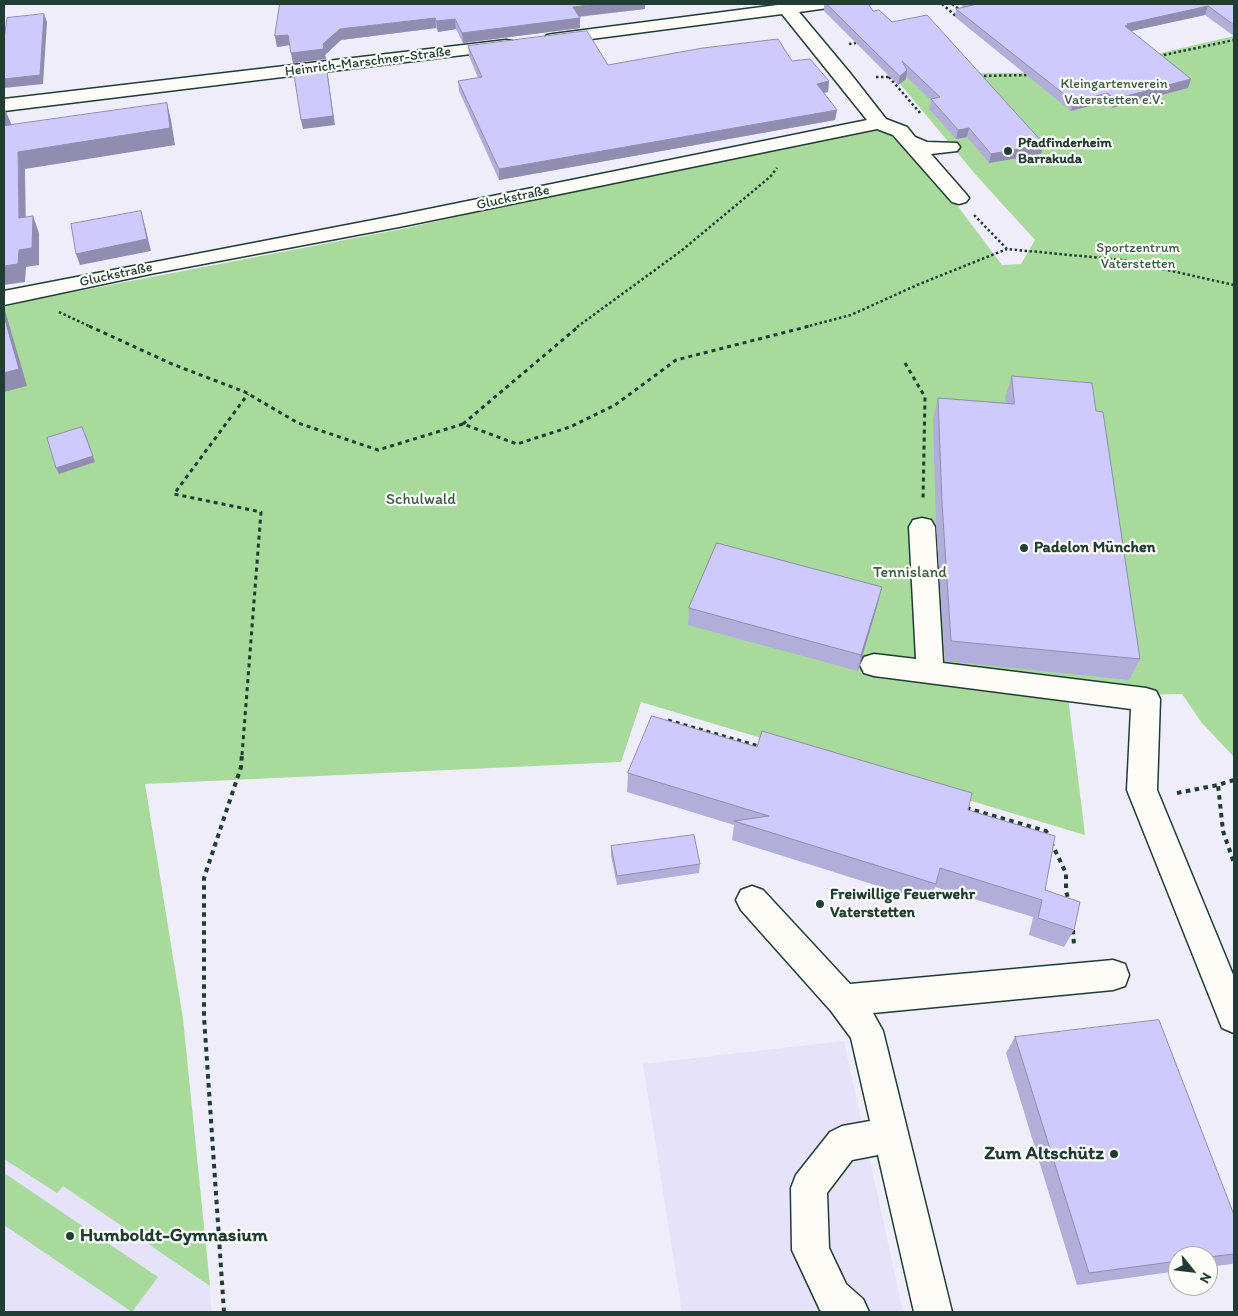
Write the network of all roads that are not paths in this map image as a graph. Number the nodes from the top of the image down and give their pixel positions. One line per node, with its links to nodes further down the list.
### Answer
1 (822, 4): 2 (street, Heinrich-Marschner-Straße)
2 (787, 9): 3 (street, Heinrich-Marschner-Straße); 4 (street)
3 (4, 105)
4 (879, 123): 5 (street); 8 (street, Gluckstraße)
5 (910, 141): 6 (street); 7 (street)
6 (950, 147)
7 (959, 198)
8 (12, 296)
9 (922, 527): 11 (street)
10 (874, 665): 11 (street)
11 (930, 672): 15 (street)
12 (752, 900): 14 (street)
13 (1113, 975): 14 (street)
14 (842, 1000): 16 (street)
15 (1234, 1017)
16 (890, 1135): 17 (street); 18 (street)
17 (850, 1312)
18 (933, 1312)

